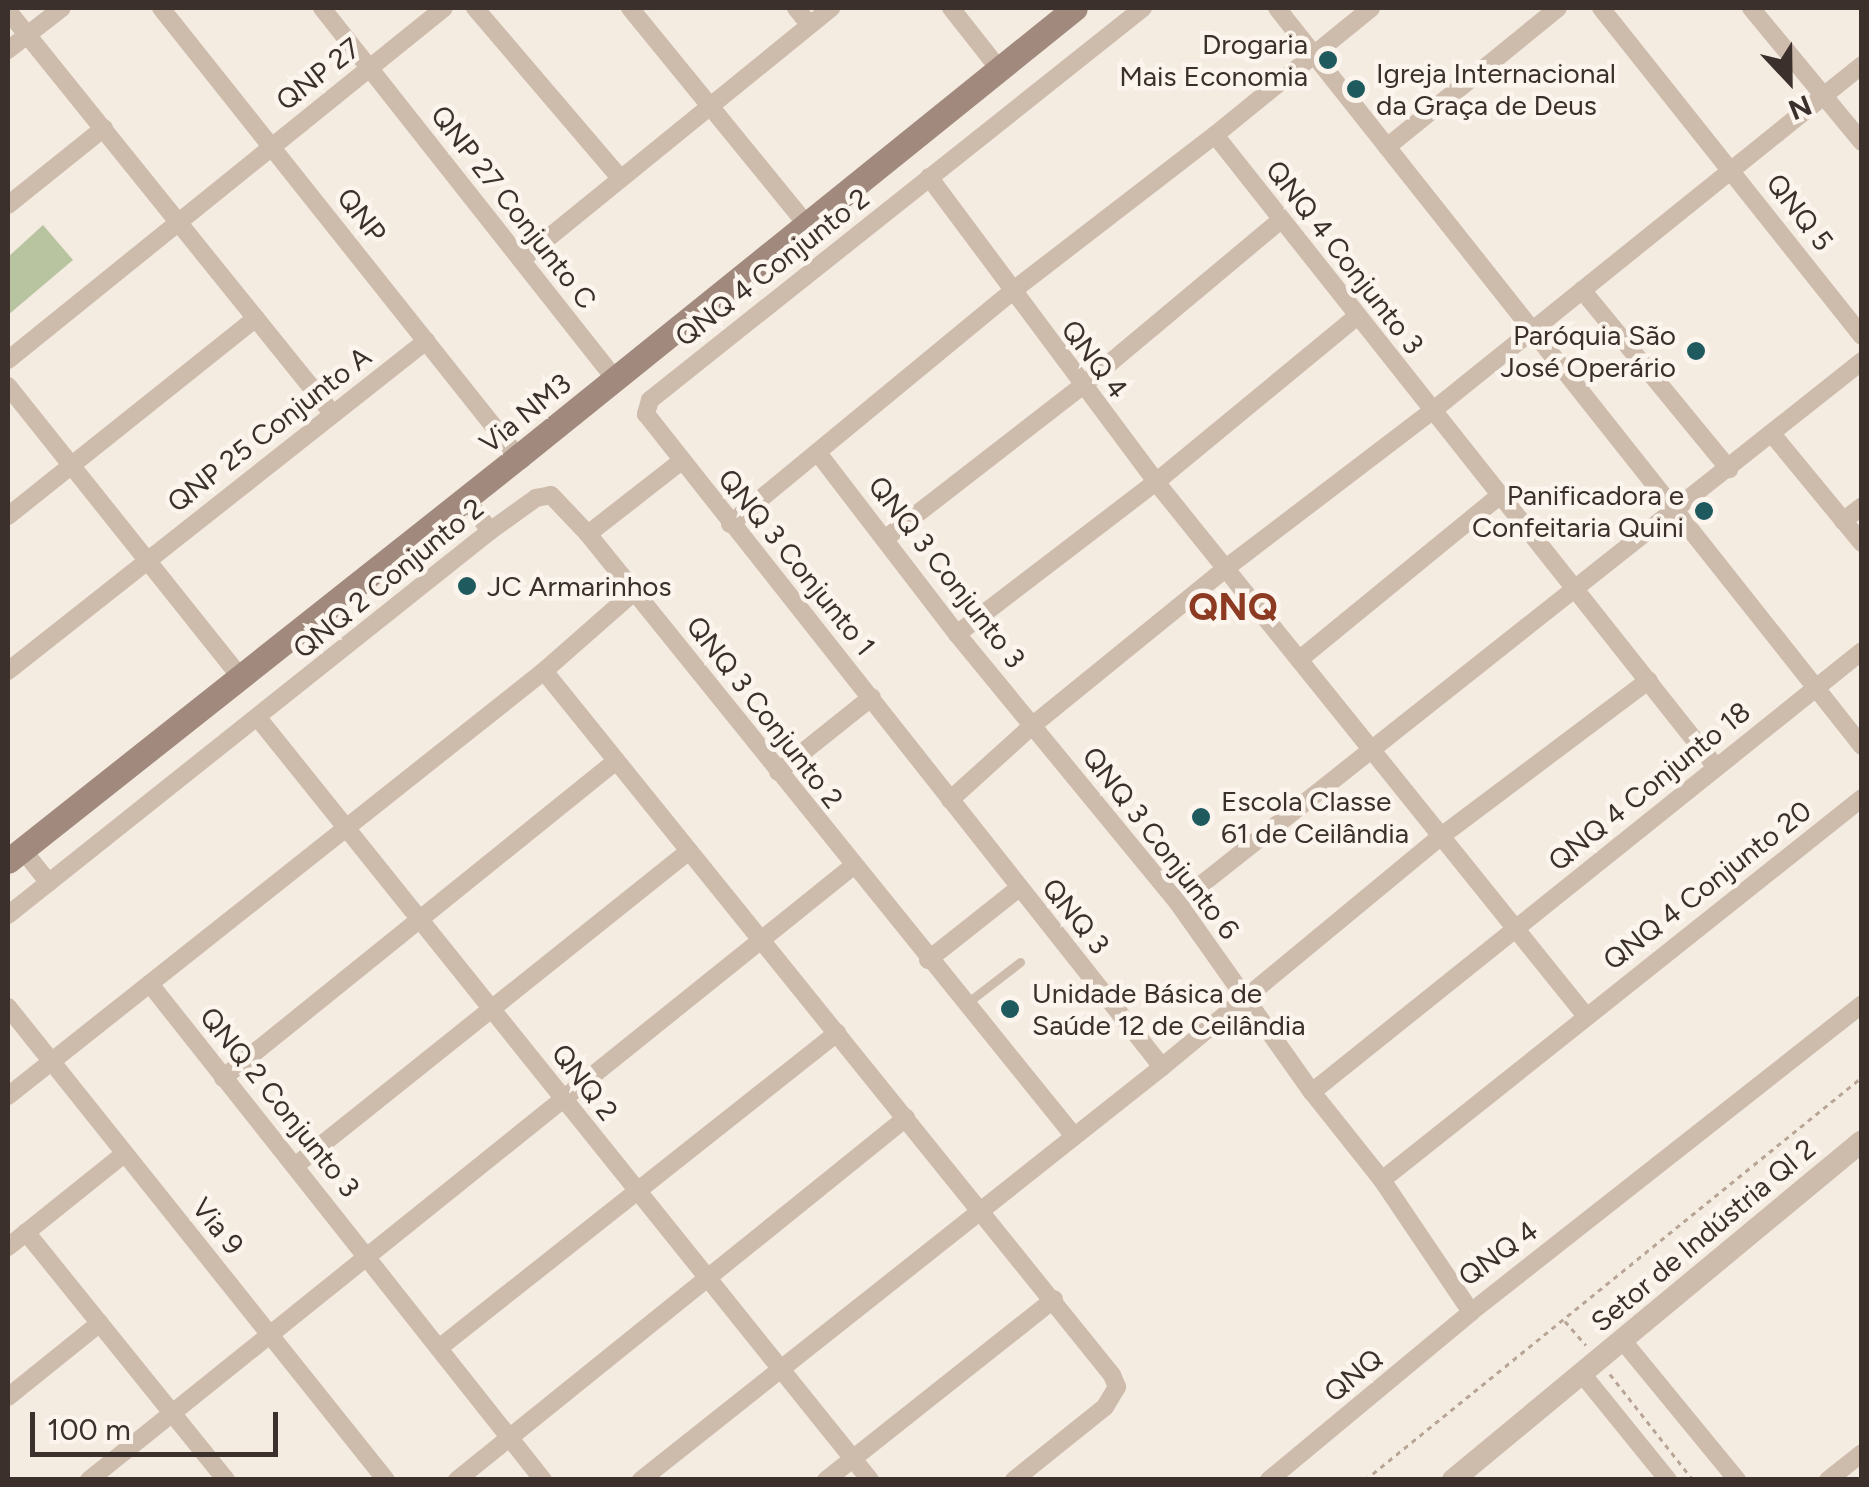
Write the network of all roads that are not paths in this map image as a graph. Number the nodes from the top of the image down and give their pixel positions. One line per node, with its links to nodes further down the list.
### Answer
1 (62, 8): 19 (street)
2 (161, 8): 30 (street, QNP)
3 (322, 8): 23 (street, QNP 27 Conjunto C)
4 (444, 8): 23 (street, QNP 27)
5 (475, 8): 34 (street)
6 (630, 8): 26 (street)
7 (796, 8): 18 (street)
8 (830, 8): 18 (street)
9 (951, 8): 24 (street)
10 (1076, 8): 24 (main road, Via NM3)
11 (1277, 8): 21 (street)
12 (1371, 8): 21 (street)
13 (1558, 8): 31 (street)
14 (1602, 8): 32 (street, QNQ 5)
15 (1751, 8): 25 (street)
16 (1139, 9): 33 (street, QNQ 4 Conjunto 2)
17 (8, 11): 19 (street)
18 (809, 24): 26 (street)
19 (27, 34): 20 (street); 27 (street)
20 (8, 50)
21 (1314, 53): 28 (street); 31 (street)
22 (1862, 65): 25 (street, QNQ 5)
23 (370, 69): 30 (street, QNP 27); 39 (street, QNP 27 Conjunto C)
24 (999, 69): 38 (main road, Via NM3)
25 (1822, 96): 29 (street); 32 (street, QNQ 5)
26 (709, 106): 34 (street); 38 (street)
27 (104, 128): 35 (street); 36 (street)
28 (1215, 136): 37 (street, QNQ 4 Conjunto 3); 41 (street)
29 (1862, 142)
30 (272, 146): 36 (street, QNP 27); 46 (street, QNP)
31 (1388, 146): 44 (street)
32 (1731, 170): 40 (street, QNQ 5); 45 (street, QNQ 5)
33 (929, 177): 41 (street, QNQ 4); 57 (street, QNQ 4 Conjunto 2)
34 (620, 178): 39 (street)
35 (8, 205)
36 (180, 220): 43 (street); 47 (street, QNP 27)
37 (1281, 220): 42 (street, QNQ 4 Conjunto 3); 51 (street)
38 (807, 225): 49 (main road, Via NM3)
39 (521, 260): 49 (street, QNP 27 Conjunto C)
40 (1582, 290): 44 (street, QNQ 5); 59 (street)
41 (1011, 292): 51 (street, QNQ 4); 55 (street)
42 (1356, 316): 52 (street, QNQ 4 Conjunto 3); 60 (street)
43 (256, 318): 53 (street); 58 (street)
44 (1532, 330): 52 (street); 64 (street)
45 (1862, 336)
46 (426, 340): 53 (street, QNP 25 Conjunto A); 56 (street, QNP)
47 (8, 360)
48 (1862, 362): 54 (street)
49 (615, 380): 56 (main road, Via NM3)
50 (8, 386): 58 (street)
51 (1081, 388): 60 (street, QNQ 4); 70 (street)
52 (1431, 412): 61 (street, QNQ 4 Conjunto 3); 73 (street)
53 (332, 413): 72 (street, QNP 25 Conjunto A)
54 (1772, 434): 59 (street); 66 (street)
55 (818, 453): 67 (street); 70 (street, QNQ 3 Conjunto 3)
56 (518, 457): 62 (main road, Via NM3)
57 (680, 462): 67 (street, QNQ 3 Conjunto 1); 69 (street)
58 (71, 465): 65 (street); 72 (street)
59 (1728, 469): 64 (street)
60 (1156, 482): 73 (street, QNQ 4); 76 (street)
61 (1499, 496): 74 (street, QNQ 4 Conjunto 3); 78 (street)
62 (466, 498): 68 (street); 81 (main road, Via NM3)
63 (1862, 506): 66 (street)
64 (1676, 512): 74 (street); 83 (street)
65 (8, 516)
66 (1843, 521): 71 (street)
67 (730, 524): 84 (street, QNQ 3 Conjunto 1)
68 (490, 531): 69 (street, QNQ 2 Conjunto 2); 85 (street, QNQ 2 Conjunto 2)
69 (588, 534): 75 (street)
70 (886, 538): 76 (street, QNQ 3 Conjunto 3)
71 (1862, 543)
72 (148, 561): 79 (street, QNP 25 Conjunto A); 81 (street)
73 (1226, 568): 78 (street, QNQ 4); 86 (street)
74 (1576, 590): 82 (street, QNQ 4 Conjunto 3); 87 (street)
75 (634, 592): 80 (street); 91 (street, QNQ 3 Conjunto 2)
76 (957, 634): 86 (street, QNQ 3 Conjunto 3)
77 (1862, 652): 83 (street)
78 (1300, 658): 87 (street, QNQ 4)
79 (8, 671)
80 (544, 671): 89 (street); 94 (street)
81 (239, 675): 97 (main road, Via NM3)
82 (1649, 680): 90 (street, QNQ 4 Conjunto 3); 95 (street)
83 (1814, 689): 88 (street); 90 (street, QNQ 4 Conjunto 18)
84 (872, 697): 91 (street); 93 (street, QNQ 3 Conjunto 1)
85 (258, 718): 94 (street, QNQ 2); 99 (street, QNQ 2 Conjunto 2)
86 (1033, 725): 93 (street); 101 (street, QNQ 3 Conjunto 6)
87 (1372, 745): 95 (street, QNQ 4); 101 (street)
88 (1862, 746)
89 (616, 760): 96 (street); 103 (street)
90 (1716, 767): 104 (street, QNQ 4 Conjunto 18)
91 (778, 772): 98 (street, QNQ 3 Conjunto 2)
92 (1862, 798): 114 (street, QNQ 4 Conjunto 20)
93 (950, 800): 100 (street, QNQ 3 Conjunto 1)
94 (348, 826): 103 (street, QNQ 2); 108 (street)
95 (1444, 834): 104 (street, QNQ 4); 109 (street)
96 (689, 851): 105 (street); 113 (street)
97 (15, 855): 99 (street)
98 (852, 867): 105 (street); 106 (street, QNQ 3 Conjunto 2)
99 (49, 883): 102 (street, QNQ 2 Conjunto 2)
100 (1019, 888): 106 (street, QNQ 3); 117 (street, QNQ 3)
101 (1178, 903): 109 (street, QNQ 3 Conjunto 6)
102 (8, 915)
103 (420, 917): 113 (street, QNQ 2); 118 (street)
104 (1518, 926): 114 (street, QNQ 4); 119 (street, QNQ 4 Conjunto 18)
105 (762, 940): 115 (street); 121 (street)
106 (928, 960): 111 (street, QNQ 3 Conjunto 2)
107 (1020, 962): 111 (lane)
108 (150, 984): 116 (street); 118 (street, QNQ 2 Conjunto 3)
109 (1242, 996): 117 (street); 119 (street, QNQ 4)
110 (1862, 1004): 135 (street, QNQ 4)
111 (965, 1005): 123 (street, QNQ 3 Conjunto 2)
112 (8, 1007): 116 (street, Via 9)
113 (494, 1010): 121 (street, QNQ 2); 126 (street)
114 (1586, 1016): 127 (street, QNQ 4 Conjunto 20)
115 (837, 1033): 122 (street); 128 (street)
116 (51, 1062): 120 (street); 125 (street, Via 9)
117 (1162, 1067): 123 (street)
118 (224, 1078): 126 (street, QNQ 2 Conjunto 3)
119 (1312, 1092): 127 (street, QNQ 4)
120 (8, 1096)
121 (563, 1099): 128 (street, QNQ 2); 132 (street)
122 (906, 1118): 129 (street); 133 (street)
123 (1074, 1136): 129 (street)
124 (1862, 1141): 138 (street, Setor de Indústria QI 2)
125 (124, 1154): 130 (street); 137 (street, Via 9)
126 (296, 1166): 132 (street, QNQ 2 Conjunto 3)
127 (1382, 1180): 135 (street, QNQ 4)
128 (637, 1192): 133 (street, QNQ 2); 139 (street)
129 (979, 1208): 134 (street); 140 (street)
130 (26, 1232): 131 (street); 136 (street)
131 (8, 1248)
132 (367, 1254): 137 (street); 139 (street, QNQ 2 Conjunto 3)
133 (706, 1277): 140 (street, QNQ 2); 144 (street)
134 (1054, 1298): 146 (street); 155 (street)
135 (1471, 1312): 156 (street, QNQ)
136 (100, 1324): 142 (street); 143 (street)
137 (269, 1334): 143 (street); 149 (street, Via 9)
138 (1623, 1342): 141 (street, Setor de Indústria QI 2); 159 (street)
139 (439, 1348): 144 (street, QNQ 2 Conjunto 3)
140 (781, 1368): 146 (street, QNQ 2); 152 (street)
141 (1591, 1368): 157 (street, Setor de Indústria QI 2); 158 (street)
142 (8, 1397)
143 (172, 1413): 147 (street); 148 (street)
144 (510, 1438): 150 (street); 151 (street, QNQ 2 Conjunto 3)
145 (1862, 1453): 160 (street)
146 (852, 1458): 153 (street); 154 (street, QNQ 2)
147 (88, 1480)
148 (226, 1480)
149 (386, 1480)
150 (457, 1480)
151 (543, 1480)
152 (641, 1480)
153 (826, 1480)
154 (870, 1480)
155 (1014, 1480)
156 (1269, 1480)
157 (1452, 1480)
158 (1668, 1480)
159 (1737, 1480)
160 (1828, 1480)

